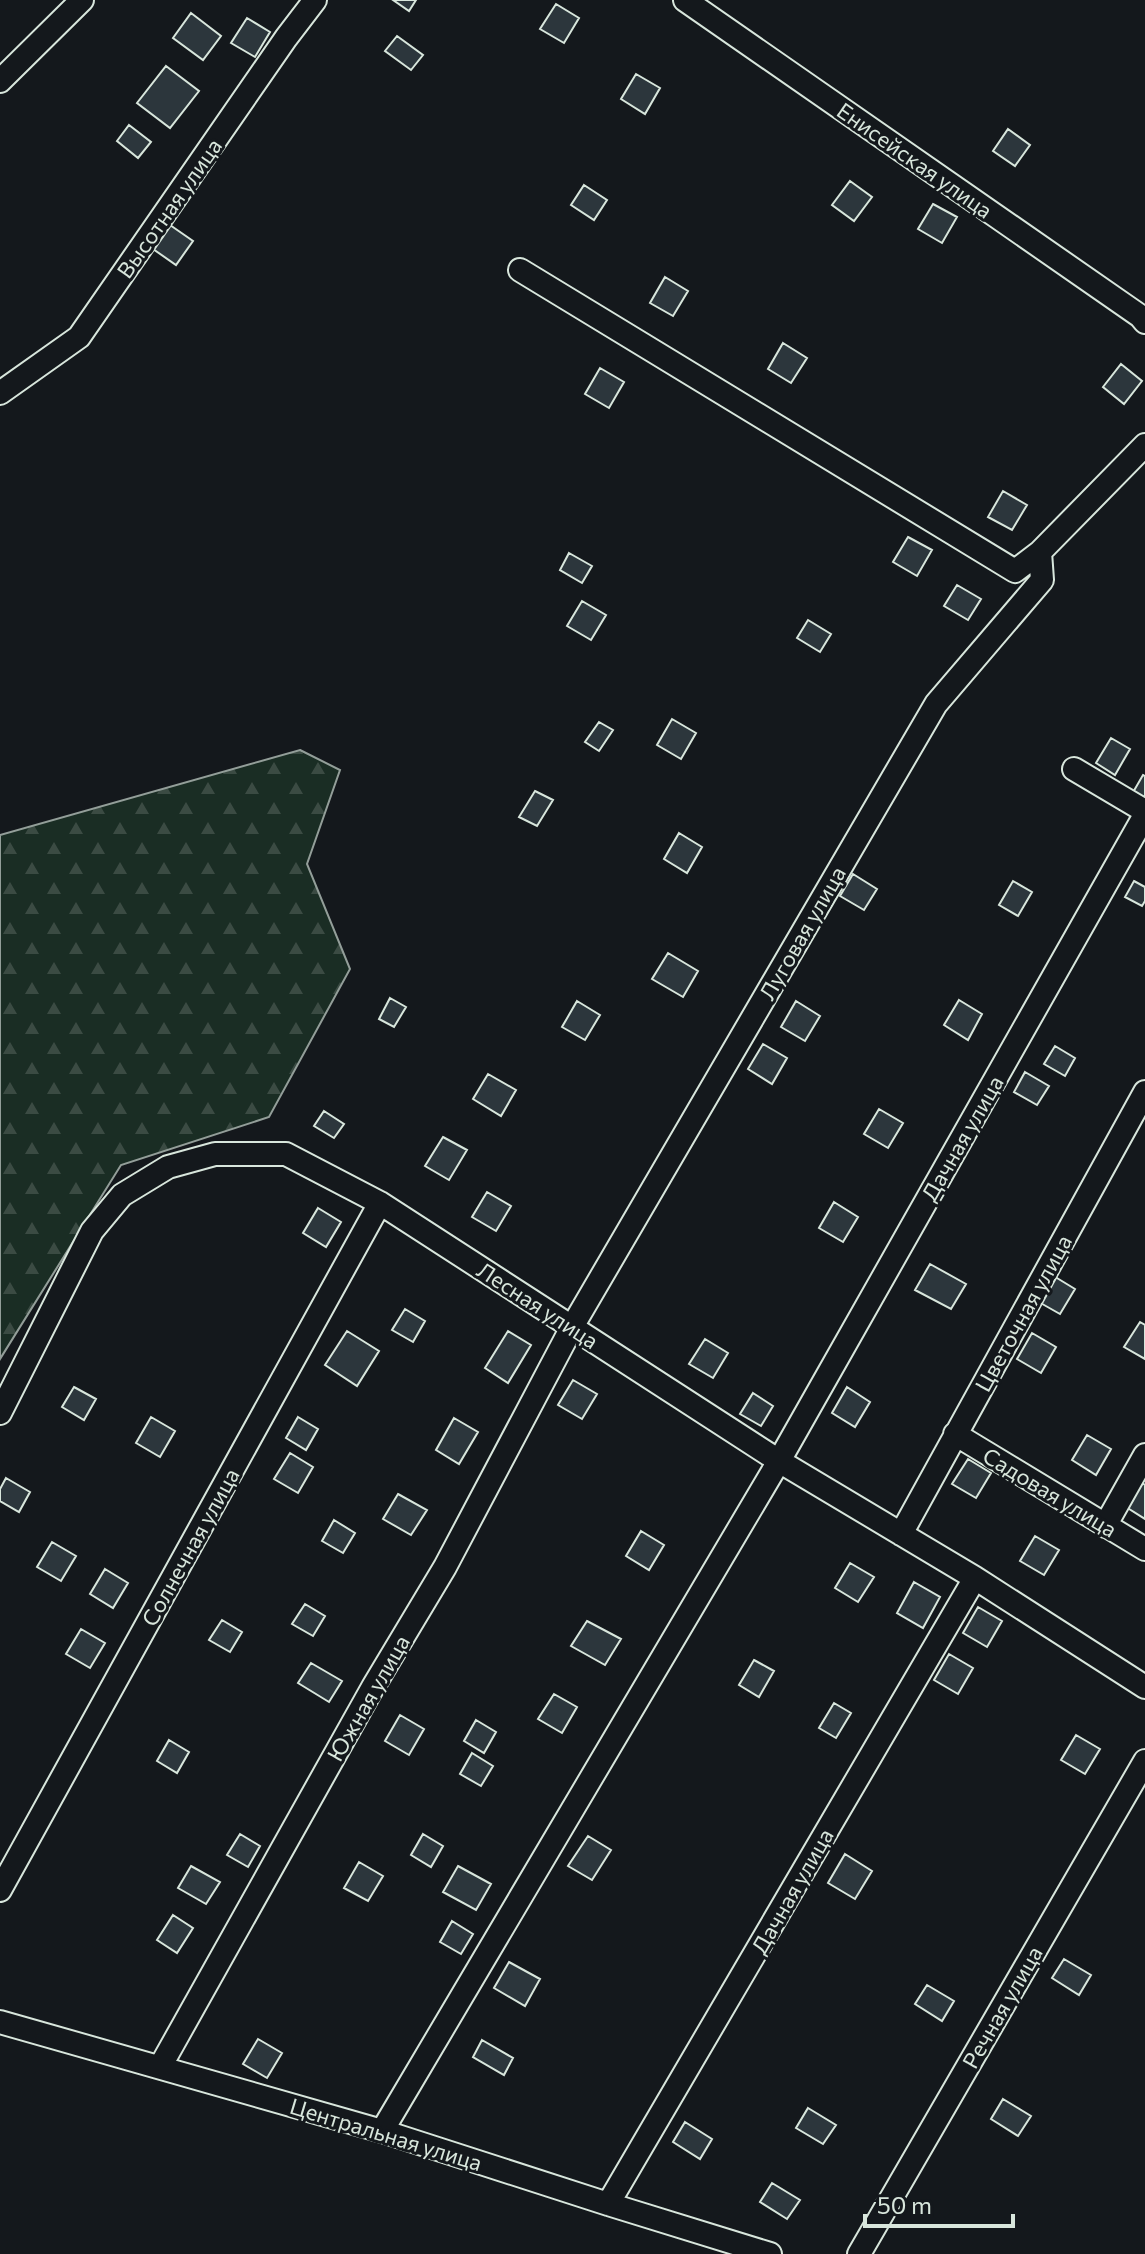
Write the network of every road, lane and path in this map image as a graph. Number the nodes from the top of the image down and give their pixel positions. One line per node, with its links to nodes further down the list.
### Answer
1 (82, 0): 4 (street)
2 (315, 0): 7 (street, Высотная улица)
3 (685, 0): 6 (street, Енисейская улица)
4 (0, 81)
5 (520, 270): 9 (street)
6 (1145, 322)
7 (0, 393)
8 (1145, 445): 9 (street)
9 (1040, 552): 14 (street, Луговая улица)
10 (1074, 769): 11 (street)
11 (1145, 813): 18 (street, Дачная улица)
12 (1145, 1092): 16 (street, Цветочная улица)
13 (380, 1203): 14 (street, Лесная улица); 15 (street, Лесная улица); 25 (street, Солнечная улица)
14 (572, 1327): 18 (street, Лесная улица); 27 (street, Южная улица)
15 (0, 1413)
16 (955, 1434): 19 (street, Садовая улица); 20 (street, Цветочная улица)
17 (1145, 1455): 19 (street)
18 (779, 1461): 20 (street, Лесная улица); 28 (street, Дачная улица)
19 (1105, 1526): 21 (street, Садовая улица)
20 (901, 1534): 22 (street, Лесная улица)
21 (1145, 1549)
22 (975, 1578): 23 (street, Лесная улица); 29 (street, Дачная улица)
23 (1145, 1687)
24 (1145, 1761): 31 (street, Речная улица)
25 (0, 1890)
26 (0, 2022): 27 (street, Центральная улица)
27 (160, 2067): 28 (street, Центральная улица)
28 (382, 2131): 29 (street, Центральная улица)
29 (608, 2204): 30 (street, Центральная улица)
30 (770, 2254)
31 (859, 2254)

